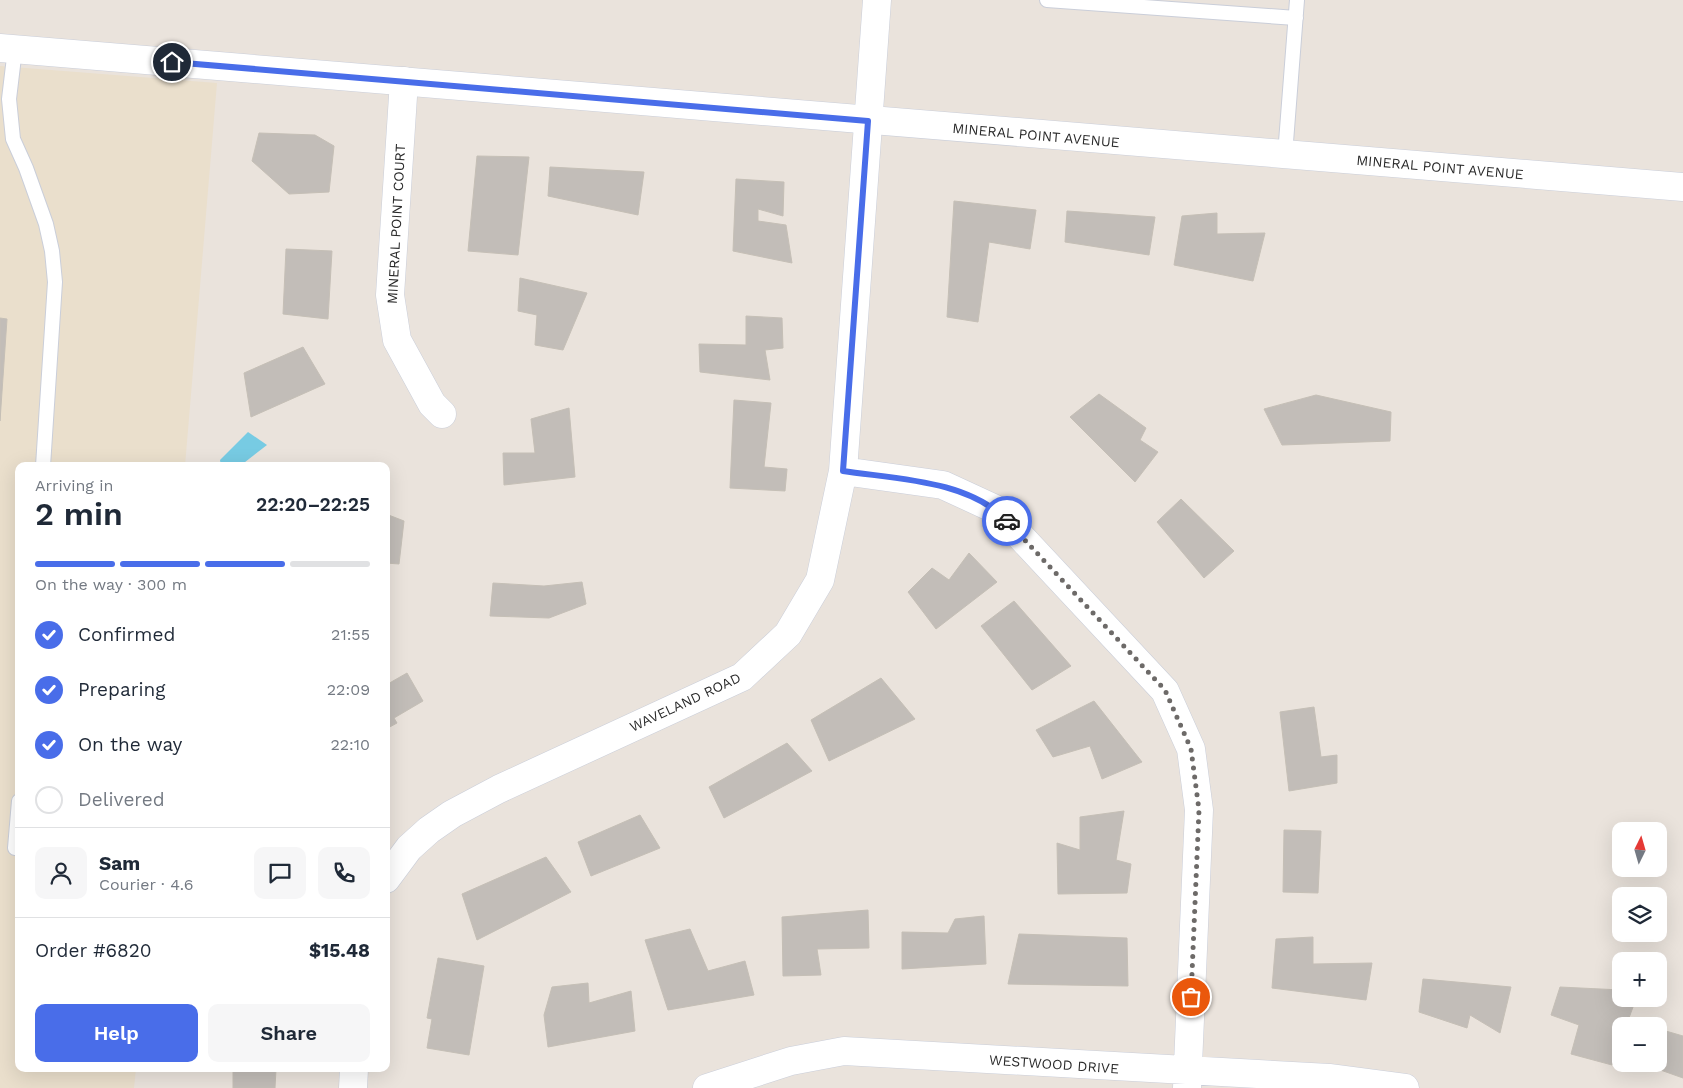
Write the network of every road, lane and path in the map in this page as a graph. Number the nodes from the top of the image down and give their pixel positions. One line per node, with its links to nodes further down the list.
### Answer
1 (877, 0): 7 (street, WAVELAND ROAD)
2 (1047, 0): 4 (lane)
3 (1297, 0): 4 (lane)
4 (1296, 18): 8 (lane)
5 (7, 49): 6 (street, MINERAL POINT AVENUE); 11 (lane)
6 (397, 80): 7 (street, MINERAL POINT AVENUE); 10 (street, MINERAL POINT COURT)
7 (868, 121): 8 (street, MINERAL POINT AVENUE); 12 (street, WAVELAND ROAD)
8 (1285, 155): 9 (street, MINERAL POINT AVENUE)
9 (1683, 187)
10 (442, 414)
11 (43, 462)
12 (843, 471): 13 (street, WAVELAND ROAD); 15 (street)
13 (390, 874)
14 (354, 1072): 16 (street)
15 (1188, 1080): 17 (street, WESTWOOD DRIVE); 18 (street, WESTWOOD DRIVE)
16 (353, 1088)
17 (707, 1088)
18 (1405, 1088)

